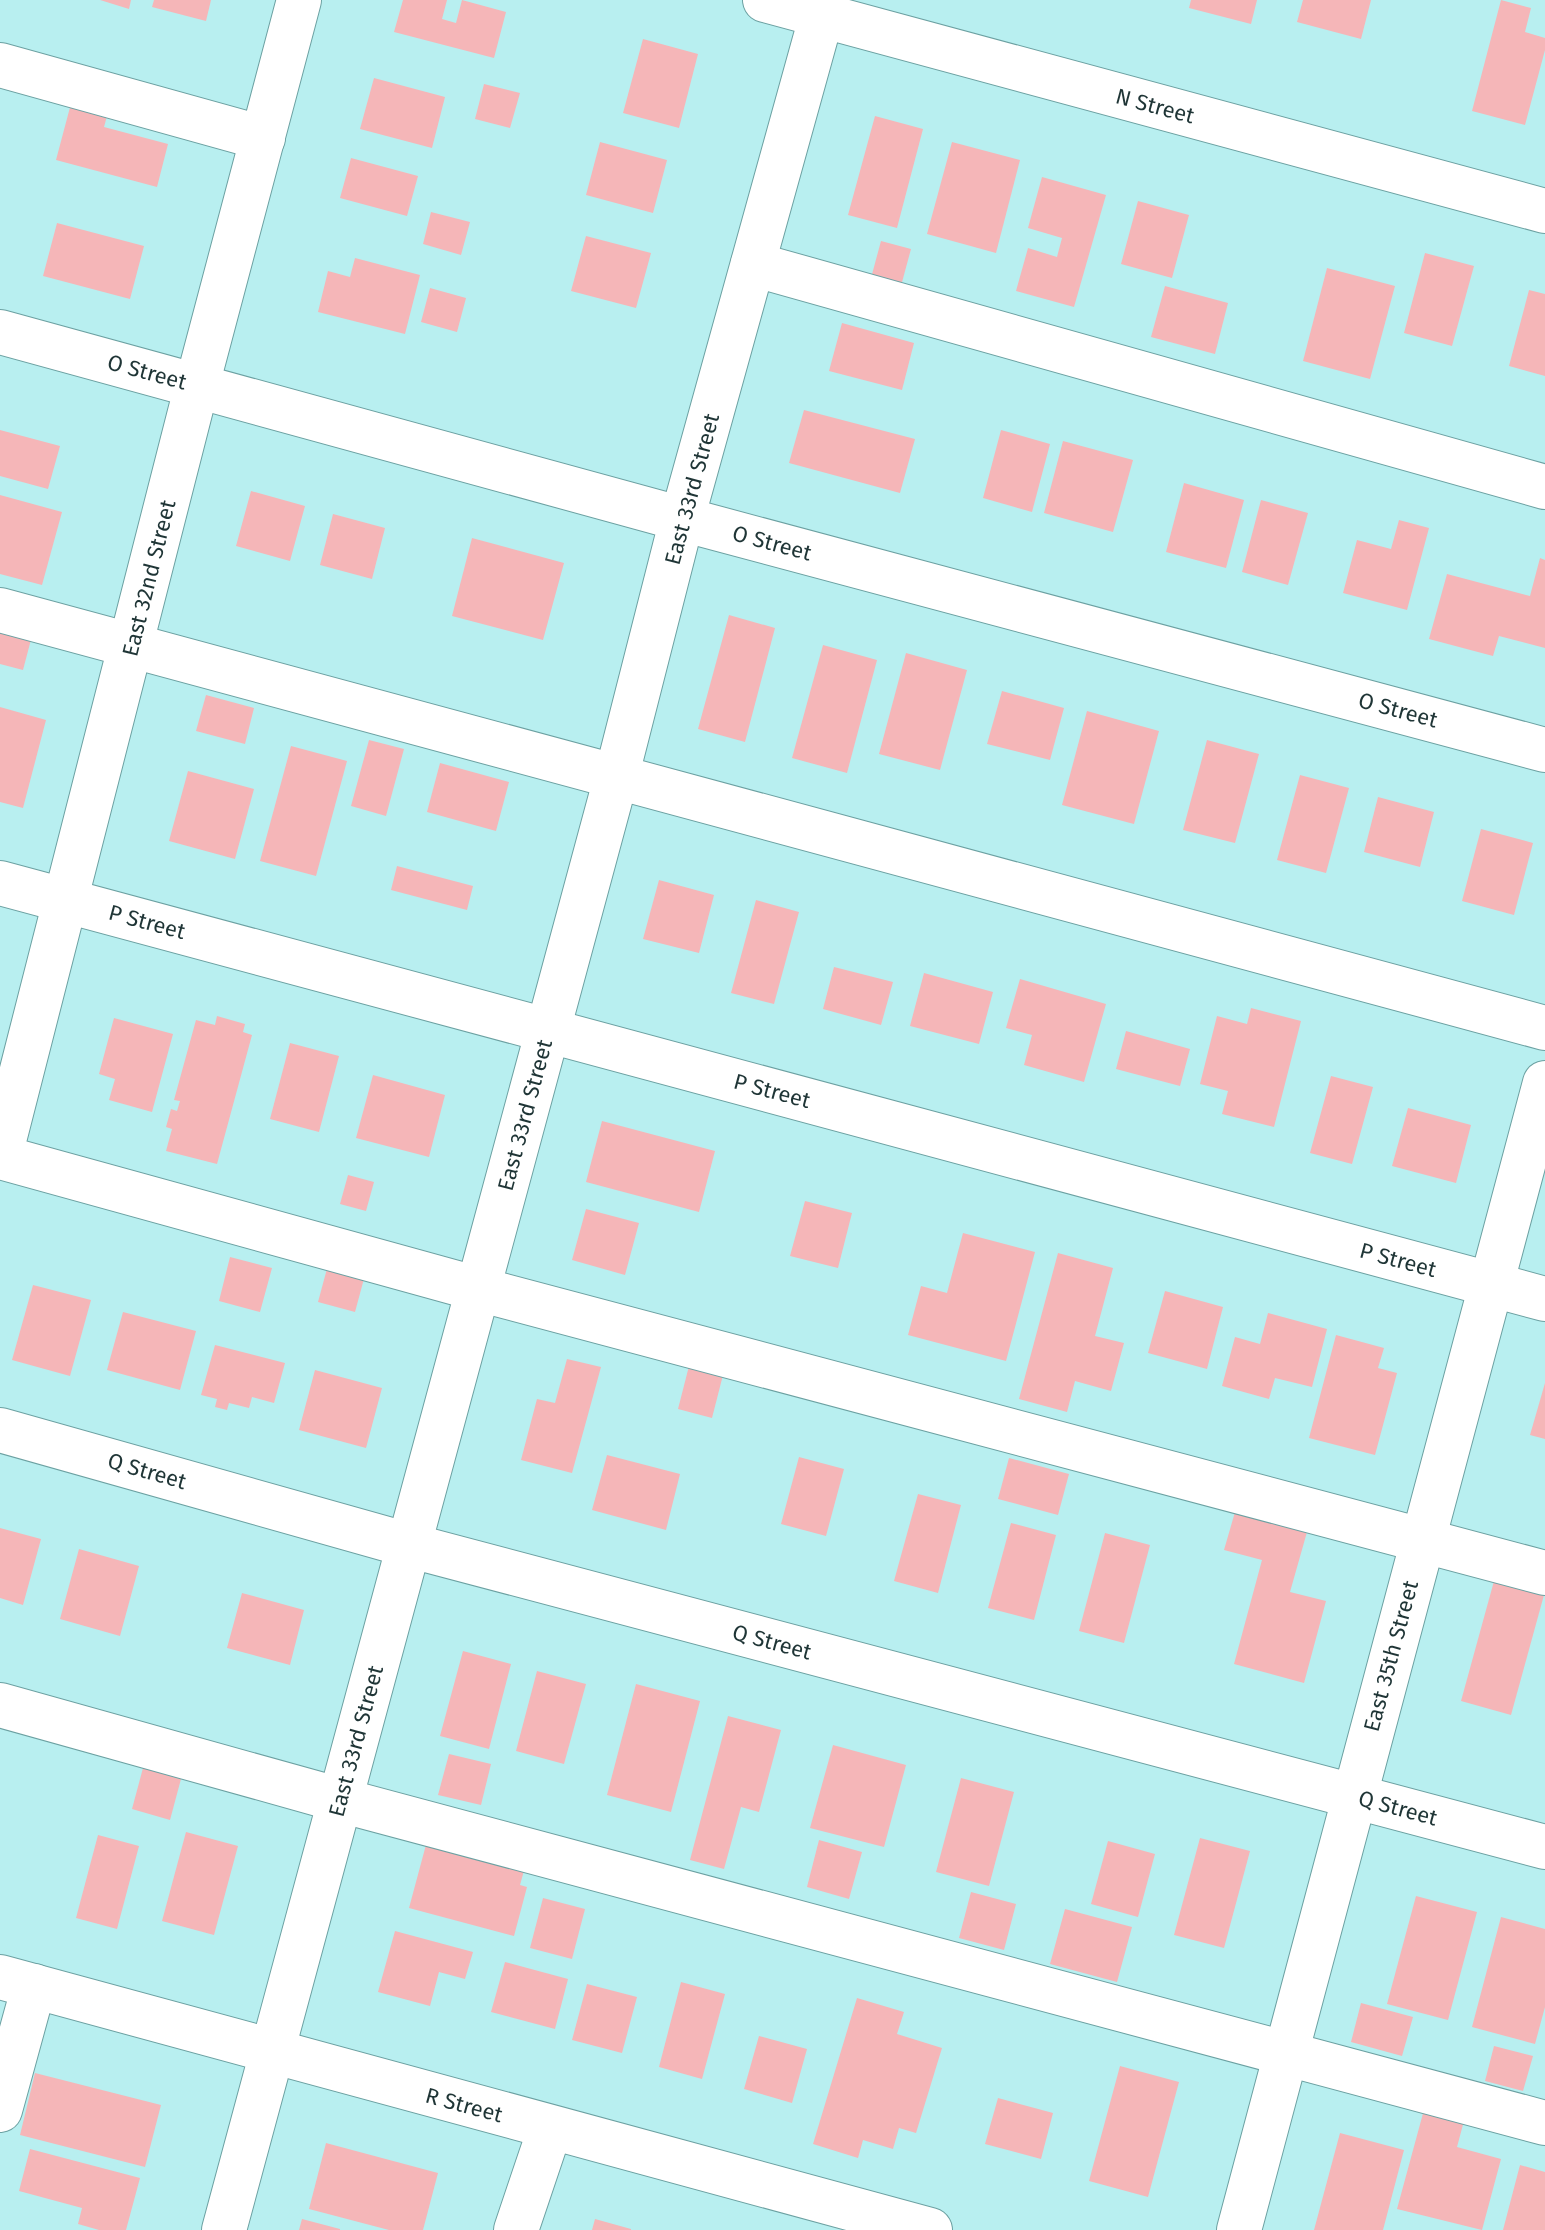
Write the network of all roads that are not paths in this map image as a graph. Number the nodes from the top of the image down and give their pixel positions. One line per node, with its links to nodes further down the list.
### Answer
1 (299, 0): 5 (street, East 32nd Street)
2 (765, 0): 3 (street, N Street)
3 (824, 8): 6 (street, N Street); 7 (street, East 33rd Street)
4 (0, 65): 5 (street)
5 (263, 138): 9 (street, East 32nd Street)
6 (1545, 211)
7 (753, 264): 10 (street); 11 (street, East 33rd Street)
8 (0, 332): 9 (street, O Street)
9 (197, 385): 11 (street, O Street); 13 (street, East 32nd Street)
10 (1545, 487)
11 (682, 519): 14 (street, O Street); 15 (street, East 33rd Street)
12 (0, 610): 13 (street)
13 (132, 646): 15 (street); 17 (street, East 32nd Street)
14 (1545, 750)
15 (616, 778): 18 (street); 19 (street, East 33rd Street)
16 (0, 883): 17 (street, P Street)
17 (66, 900): 19 (street, P Street); 21 (street, East 32nd Street)
18 (1545, 1028)
19 (547, 1030): 22 (street, P Street); 23 (street, East 33rd Street)
20 (1545, 1083): 22 (street, East 35th Street)
21 (0, 1156): 23 (street)
22 (1490, 1285): 24 (street, P Street); 26 (street, East 35th Street)
23 (478, 1289): 26 (street); 27 (street, East 33rd Street)
24 (1545, 1299)
25 (0, 1430): 27 (street, Q Street)
26 (1422, 1541): 28 (street); 30 (street, East 35th Street)
27 (408, 1545): 30 (street, Q Street); 31 (street, East 33rd Street)
28 (1545, 1573)
29 (0, 1705): 31 (street)
30 (1354, 1797): 32 (street, Q Street); 35 (street, East 35th Street)
31 (340, 1800): 34 (street, East 33rd Street); 35 (street)
32 (1545, 1847)
33 (17, 1982): 34 (street, R Street); 36 (street)
34 (271, 2052): 38 (street, R Street); 39 (street, East 33rd Street)
35 (1286, 2054): 37 (street); 42 (street, East 35th Street)
36 (0, 2110)
37 (1545, 2123)
38 (550, 2129): 40 (street); 41 (street, R Street)
39 (224, 2230)
40 (516, 2230)
41 (930, 2230)
42 (1239, 2230)

